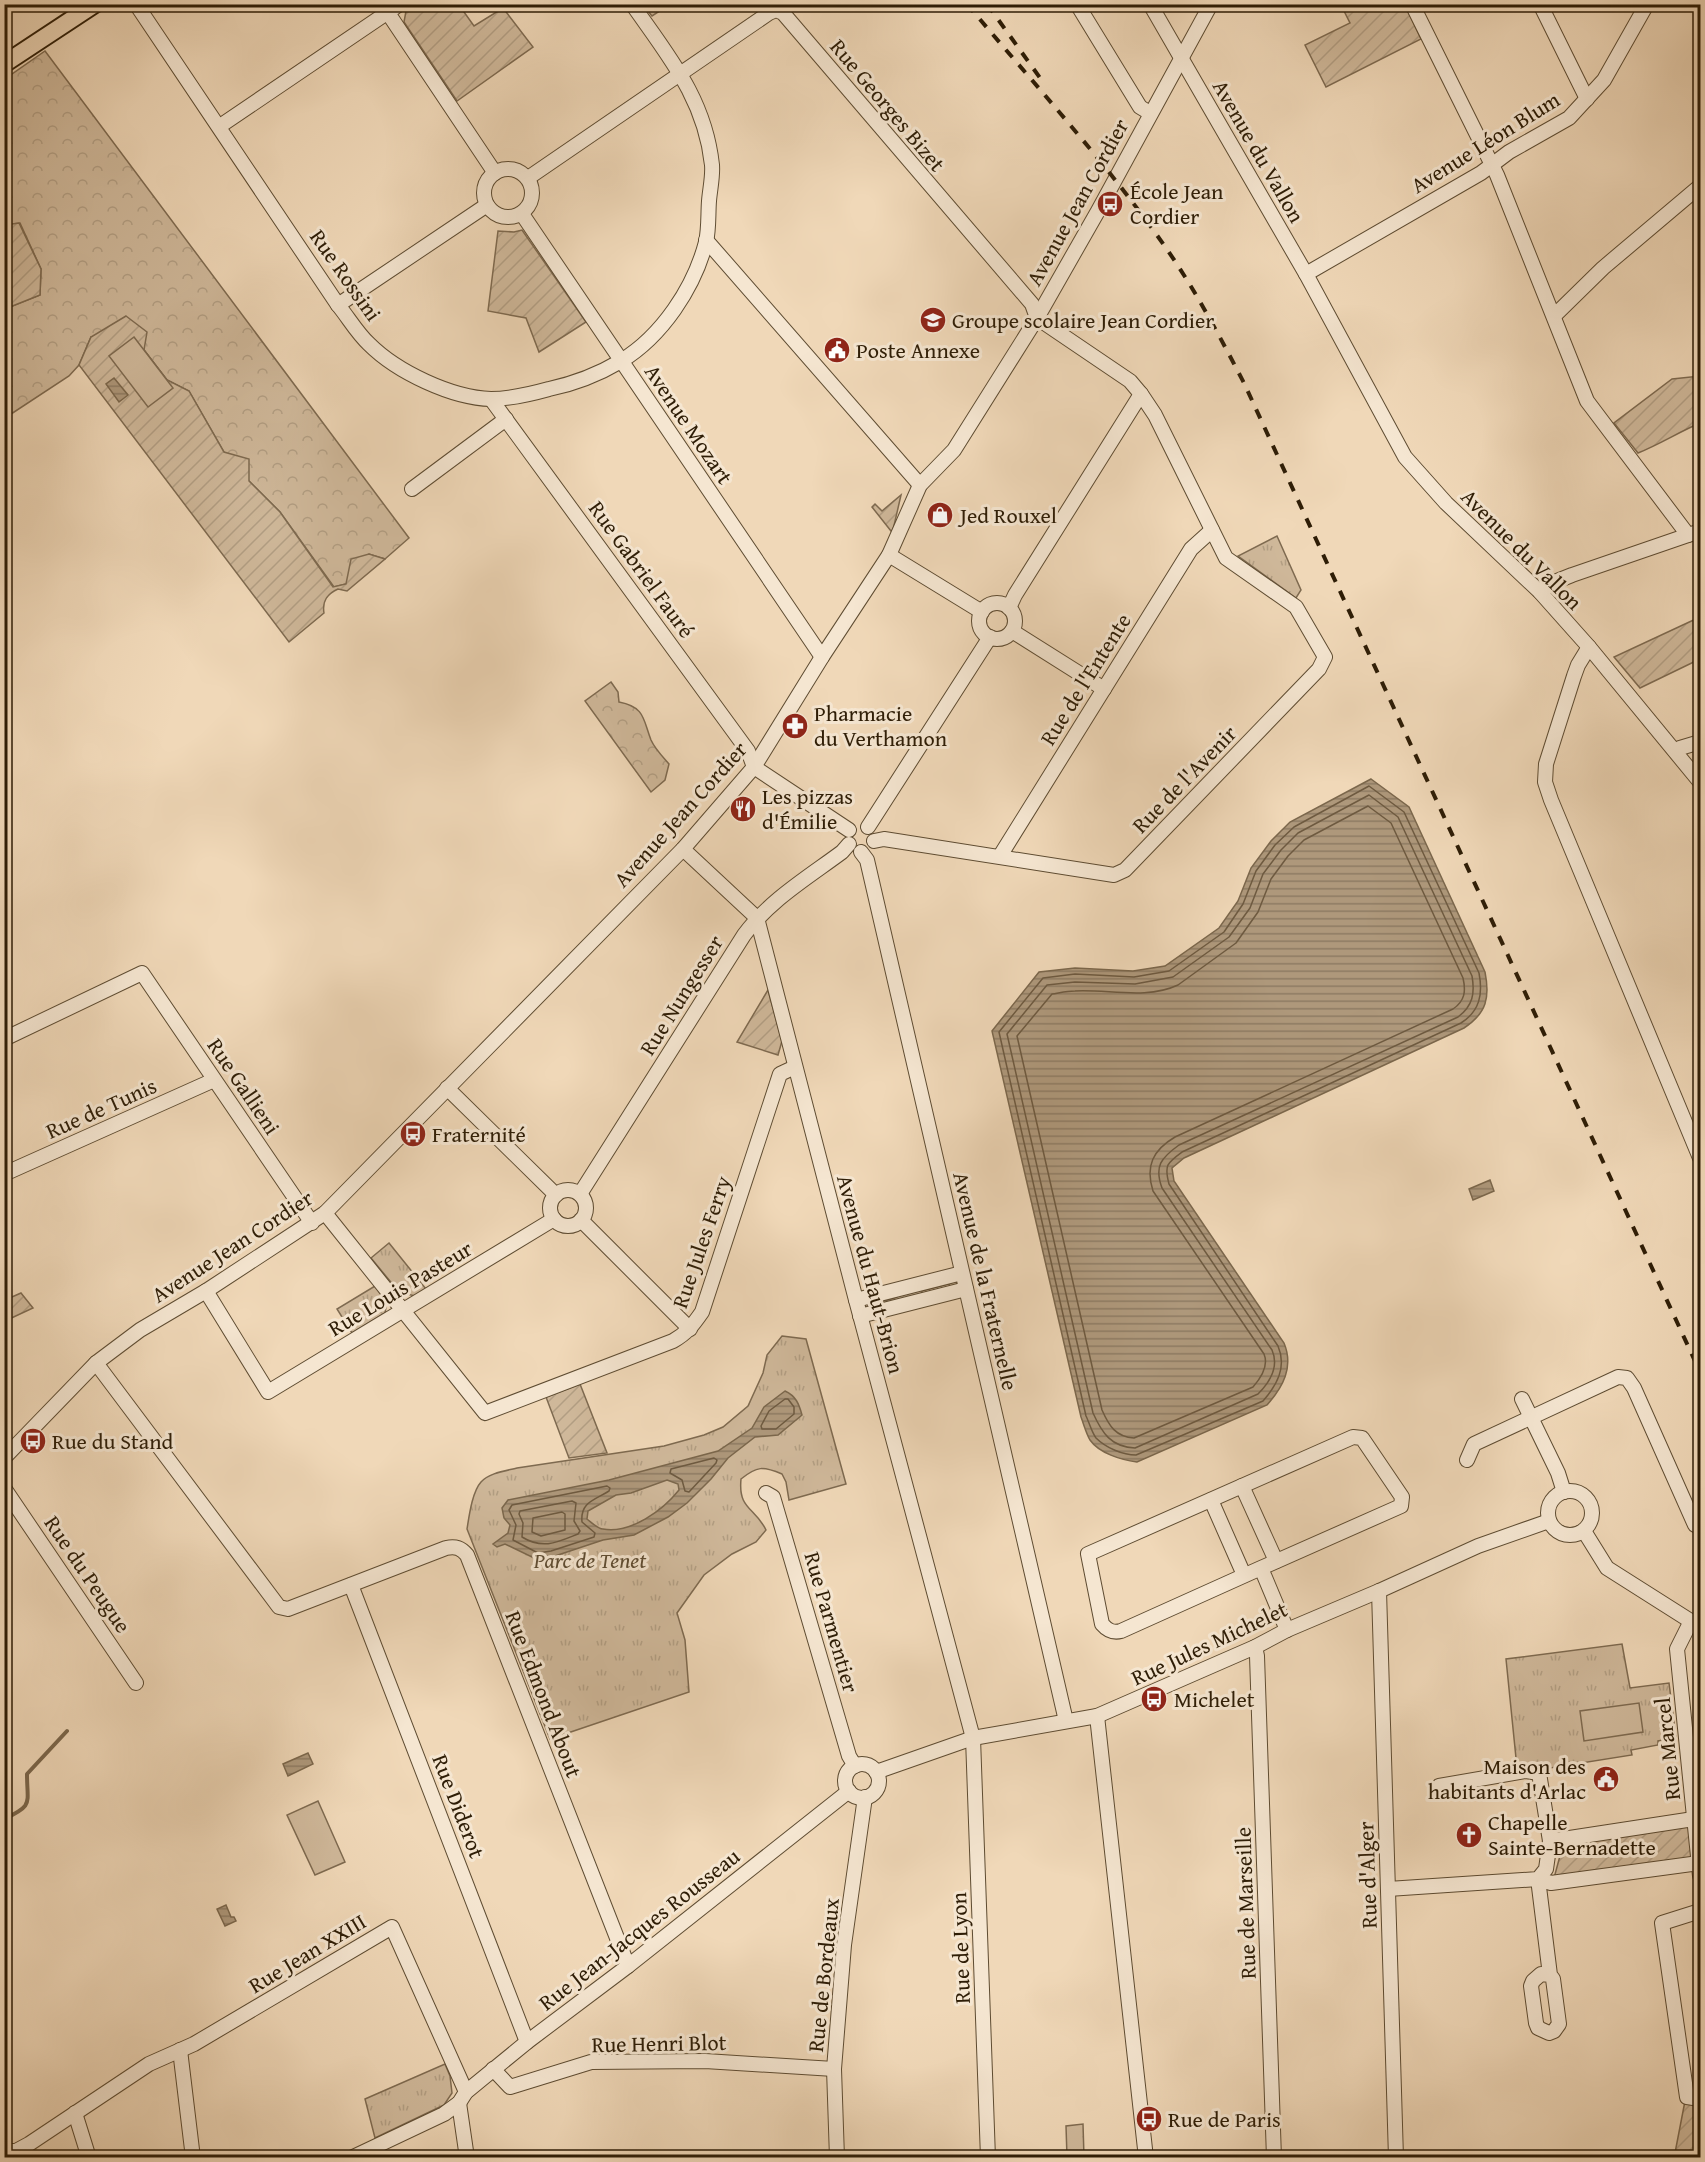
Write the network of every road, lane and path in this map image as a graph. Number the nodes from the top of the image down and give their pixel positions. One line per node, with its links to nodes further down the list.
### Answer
1 (77, 4): 13 (main road)
2 (95, 4): 15 (main road)
3 (136, 4): 19 (street, Rue Rossini)
4 (400, 4): 12 (street)
5 (632, 4): 16 (street, Rue Rossini)
6 (1077, 4): 18 (street)
7 (1150, 4): 14 (street, Avenue du Vallon)
8 (1211, 4): 14 (street, Avenue Jean Cordier)
9 (1412, 4): 20 (street)
10 (1540, 4): 17 (street)
11 (1647, 4): 17 (street, Avenue Léon Blum)
12 (384, 9): 19 (street); 21 (street)
13 (4, 52)
14 (1181, 58): 18 (street, Avenue Jean Cordier); 27 (street, Avenue du Vallon)
15 (4, 64)
16 (681, 74): 22 (street, Rue Georges Bizet); 26 (street, Rue Rossini); 30 (street, Rue Georges Bizet)
17 (1587, 99): 20 (street, Avenue Léon Blum)
18 (1150, 113): 30 (street, Avenue Jean Cordier)
19 (220, 126): 28 (street, Rue Rossini)
20 (1492, 165): 27 (street, Avenue Léon Blum); 29 (street)
21 (495, 173): 22 (street); 24 (street)
22 (528, 178): 25 (street)
23 (1701, 186): 29 (street)
24 (487, 206): 25 (street); 28 (street)
25 (522, 214): 31 (street, Avenue Mozart)
26 (706, 240): 31 (street, Rue Rossini); 35 (street)
27 (1306, 274): 40 (street, Avenue du Vallon)
28 (338, 305): 33 (street, Rue Rossini)
29 (1554, 316): 38 (street)
30 (1037, 318): 32 (street); 35 (street, Avenue Jean Cordier)
31 (621, 361): 33 (street, Rue Rossini); 46 (street, Avenue Mozart)
32 (1141, 394): 37 (street); 41 (street)
33 (491, 399): 34 (street, Rue Gabriel Fauré)
34 (506, 419): 36 (street); 50 (street, Rue Gabriel Fauré)
35 (920, 485): 39 (street, Avenue Jean Cordier)
36 (412, 489)
37 (1212, 530): 47 (street, Rue de l'Entente); 58 (street, Rue de l'Avenir)
38 (1694, 533): 40 (street)
39 (889, 555): 42 (street); 46 (street, Avenue Jean Cordier)
40 (1540, 592): 45 (street, Avenue du Vallon)
41 (1009, 608): 42 (street); 43 (street)
42 (982, 612): 44 (street)
43 (1012, 631): 44 (street); 47 (street)
44 (990, 637): 52 (street)
45 (1589, 647): 49 (street, Avenue du Vallon); 64 (street)
46 (822, 657): 50 (street, Avenue Jean Cordier)
47 (1104, 689): 58 (street, Rue de l'Entente)
48 (1701, 742): 49 (street)
49 (1675, 752): 51 (street, Avenue du Vallon)
50 (754, 767): 53 (street); 56 (street, Avenue Jean Cordier)
51 (1701, 782)
52 (868, 827): 53 (street); 54 (street)
53 (849, 830): 55 (street)
54 (874, 841): 57 (street); 58 (street, Rue de l'Avenir)
55 (849, 844): 57 (street); 59 (street, Rue Nungesser)
56 (683, 849): 59 (street); 63 (street, Avenue Jean Cordier)
57 (861, 852): 72 (street, Avenue de la Fraternelle)
58 (1000, 856)
59 (757, 918): 61 (street, Avenue du Haut-Brion); 66 (street, Rue Nungesser)
60 (4, 1039): 62 (street, Rue Gallieni)
61 (795, 1067): 75 (street, Avenue du Haut-Brion); 78 (street, Rue Jules Ferry)
62 (214, 1080): 65 (street, Rue de Tunis); 71 (street, Rue Gallieni)
63 (447, 1088): 67 (street); 68 (street, Avenue Jean Cordier)
64 (1701, 1158)
65 (4, 1174)
66 (580, 1194): 67 (street); 70 (street)
67 (556, 1195): 69 (street)
68 (325, 1213): 71 (street, Avenue Jean Cordier); 76 (street)
69 (554, 1219): 70 (street); 76 (street, Rue Louis Pasteur)
70 (581, 1221): 78 (street)
71 (312, 1223): 74 (street, Avenue Jean Cordier)
72 (962, 1273): 73 (street, Avenue de la Fraternelle); 75 (street)
73 (966, 1289): 77 (street); 102 (street, Avenue de la Fraternelle)
74 (206, 1291): 76 (street, Rue Louis Pasteur); 79 (street, Avenue Jean Cordier)
75 (856, 1300): 77 (street, Avenue du Haut-Brion)
76 (404, 1310): 78 (street, Rue Jules Ferry)
77 (860, 1316): 103 (street, Avenue du Haut-Brion)
78 (690, 1329)
79 (96, 1363): 82 (street, Avenue Jean Cordier); 95 (street)
80 (1522, 1399): 81 (street)
81 (1530, 1418): 83 (street); 86 (street); 90 (street)
82 (7, 1449)
83 (1467, 1460)
84 (1242, 1486): 88 (street); 92 (street); 92 (street)
85 (4, 1488): 100 (street, Rue du Peugue)
86 (1564, 1492): 89 (street); 91 (street)
87 (766, 1493): 104 (street, Rue Parmentier)
88 (1211, 1500): 94 (street); 94 (street)
89 (1549, 1521): 91 (street); 96 (street, Rue Jules Michelet)
90 (1695, 1526)
91 (1584, 1531): 97 (street)
92 (1276, 1561): 93 (street)
93 (1260, 1568): 94 (street); 98 (street)
94 (1244, 1575)
95 (351, 1585): 115 (street, Rue Edmond About); 117 (street, Rue Diderot)
96 (1379, 1592): 98 (street, Rue Jules Michelet); 113 (street, Rue d'Alger)
97 (1696, 1624): 109 (street, Rue Marcel)
98 (1287, 1630): 99 (street, Rue Jules Michelet)
99 (1255, 1647): 101 (street, Rue Jules Michelet); 133 (street, Rue de Marseille)
100 (136, 1683)
101 (1097, 1716): 102 (street, Rue Jules Michelet); 132 (street)
102 (1066, 1721): 103 (street, Rue Jules Michelet)
103 (973, 1738): 105 (street, Rue Jules Michelet); 131 (street, Rue de Lyon)
104 (855, 1766): 105 (street); 107 (street)
105 (876, 1772): 108 (street)
106 (1439, 1786): 110 (street)
107 (849, 1791): 108 (street); 115 (street, Rue Jean-Jacques Rousseau)
108 (865, 1797): 120 (street, Rue de Bordeaux)
109 (1698, 1819): 110 (street); 111 (street, Rue Marcel)
110 (1550, 1841): 112 (street)
111 (1700, 1870): 112 (street)
112 (1538, 1879): 113 (street); 116 (street)
113 (1388, 1889): 134 (street, Rue d'Alger)
114 (1701, 1911): 122 (street)
115 (628, 1966): 117 (street, Rue Jean-Jacques Rousseau)
116 (1550, 1975)
117 (527, 2042): 119 (street, Rue Jean-Jacques Rousseau)
118 (180, 2050): 121 (street, Rue Jean XXIII); 123 (street); 127 (street)
119 (494, 2069): 120 (street, Rue Henri Blot); 121 (street, Rue Jean-Jacques Rousseau)
120 (834, 2069): 130 (street, Rue de Bordeaux)
121 (463, 2097): 128 (street, Rue Jean-Jacques Rousseau); 129 (street)
122 (1701, 2099)
123 (75, 2113): 125 (street); 126 (street)
124 (4, 2151): 125 (street)
125 (24, 2153)
126 (89, 2157)
127 (193, 2157)
128 (351, 2157)
129 (467, 2157)
130 (837, 2157)
131 (988, 2157)
132 (1146, 2157)
133 (1274, 2157)
134 (1396, 2157)

